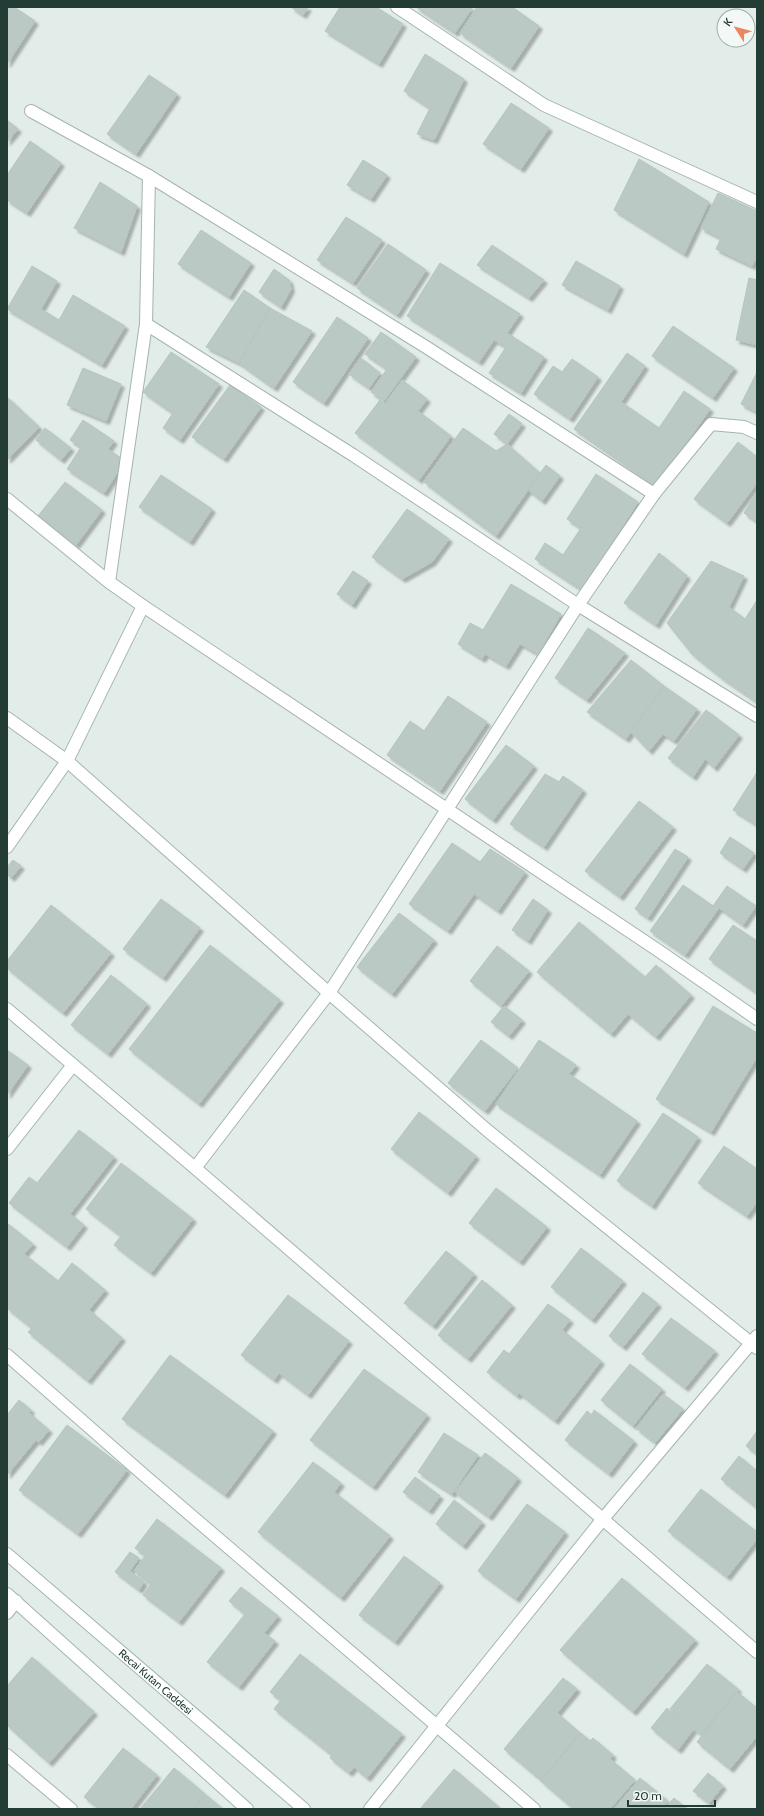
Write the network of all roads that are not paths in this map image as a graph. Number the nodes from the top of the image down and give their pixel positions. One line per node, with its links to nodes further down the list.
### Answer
1 (397, 7): 4 (street)
2 (30, 111): 3 (street)
3 (149, 176): 5 (street); 7 (street)
4 (757, 202)
5 (146, 324): 9 (street); 10 (street)
6 (757, 434): 7 (street)
7 (654, 494): 10 (street)
8 (7, 500): 9 (street)
9 (109, 582): 11 (street)
10 (578, 605): 12 (street); 15 (street)
11 (143, 606): 14 (street); 15 (street)
12 (757, 716)
13 (7, 718): 14 (street)
14 (67, 761): 16 (street); 17 (street)
15 (447, 810): 17 (street); 19 (street)
16 (7, 848)
17 (329, 994): 22 (street); 23 (street)
18 (7, 1009): 20 (street)
19 (757, 1019)
20 (73, 1065): 21 (street); 22 (street)
21 (7, 1149)
22 (195, 1168): 25 (street)
23 (755, 1343): 25 (street)
24 (7, 1355): 30 (street)
25 (602, 1520): 29 (street); 30 (street)
26 (7, 1554): 34 (street, Recai Kutan Caddesi)
27 (12, 1598): 28 (street); 33 (street)
28 (7, 1613)
29 (757, 1652)
30 (438, 1727): 35 (street); 36 (street)
31 (7, 1754): 32 (street)
32 (71, 1809)
33 (247, 1809)
34 (304, 1809)
35 (370, 1809)
36 (534, 1809)

